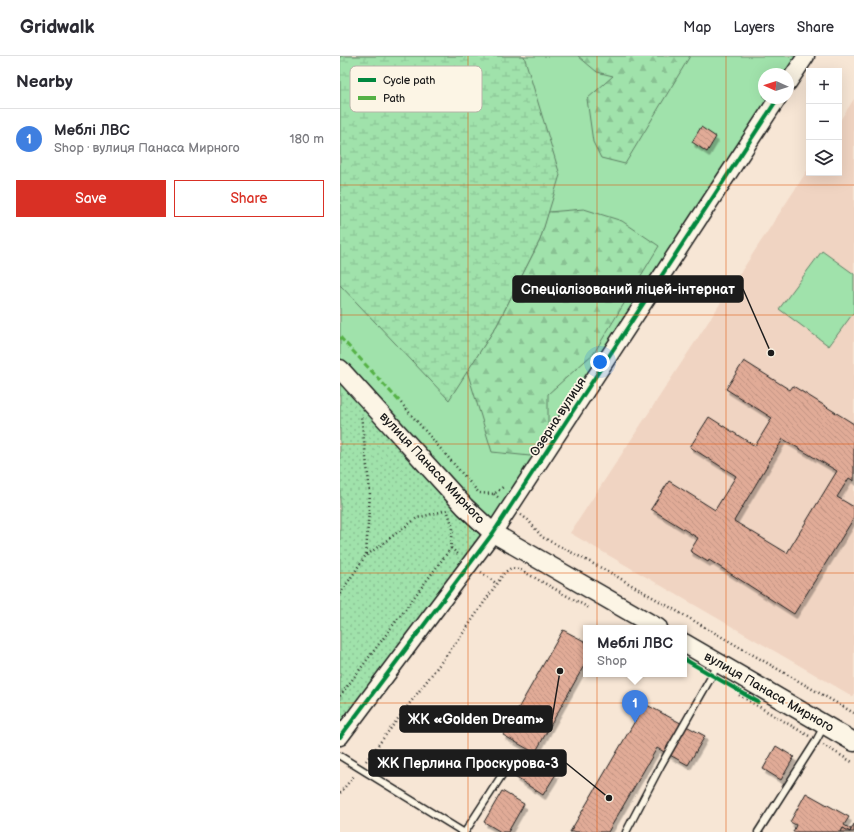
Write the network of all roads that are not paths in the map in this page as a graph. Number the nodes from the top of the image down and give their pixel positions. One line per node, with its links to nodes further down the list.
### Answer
1 (806, 56): 2 (street)
2 (794, 74)
3 (774, 104): 5 (street, Озерна вулиця)
4 (340, 369): 5 (main road, вулиця Панаса Мирного)
5 (492, 533): 6 (main road, вулиця Панаса Мирного); 10 (street, Озерна вулиця)
6 (653, 625)
7 (687, 645): 8 (main road, вулиця Панаса Мирного)
8 (719, 664): 9 (main road, вулиця Панаса Мирного); 15 (lane)
9 (824, 724): 11 (main road, вулиця Панаса Мирного); 16 (lane)
10 (340, 737)
11 (854, 742)
12 (340, 756): 14 (lane)
13 (502, 775): 14 (lane)
14 (464, 832)
15 (626, 832)
16 (758, 832)

